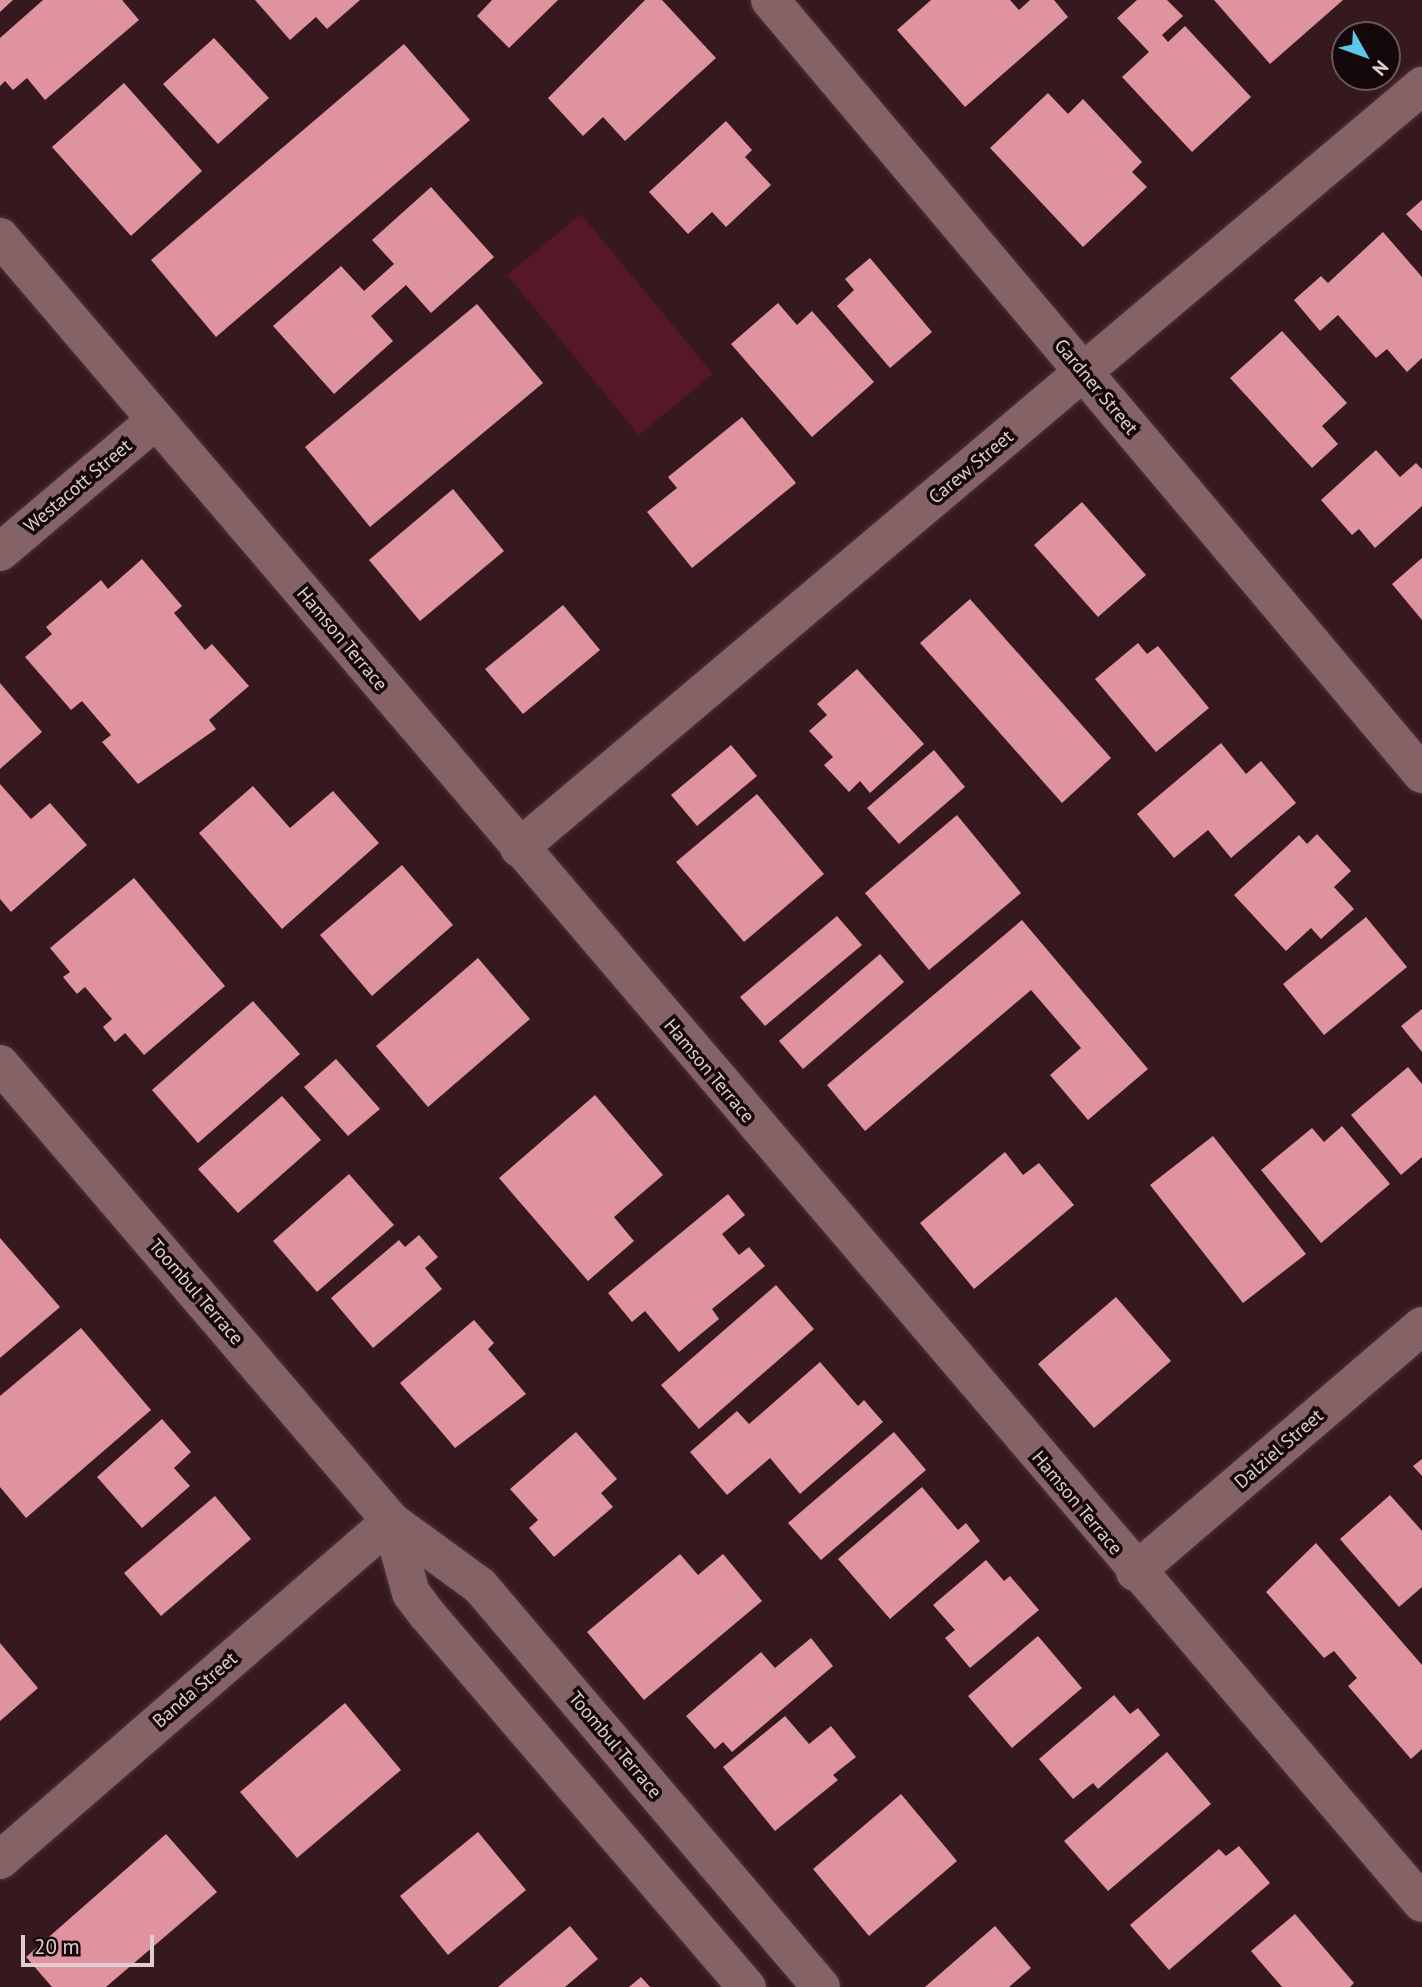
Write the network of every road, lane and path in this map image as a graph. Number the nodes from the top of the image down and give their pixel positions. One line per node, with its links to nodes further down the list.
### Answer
1 (770, 0): 4 (street, Gardner Street)
2 (1422, 86): 4 (street, Carew Street)
3 (0, 237): 5 (street, Hamson Terrace)
4 (1083, 372): 7 (street, Gardner Street); 8 (street, Carew Street)
5 (156, 420): 6 (street, Westacott Street); 8 (street, Hamson Terrace)
6 (0, 552)
7 (1422, 774)
8 (519, 848): 12 (street, Hamson Terrace)
9 (0, 1064): 11 (street, Toombul Terrace)
10 (1422, 1326): 12 (street, Dalziel Street)
11 (391, 1521): 13 (street, Banda Street); 15 (street, Toombul Terrace); 16 (street, Toombul Terrace)
12 (1135, 1572): 14 (street, Hamson Terrace)
13 (0, 1860)
14 (1422, 1903)
15 (747, 1987)
16 (821, 1987)

